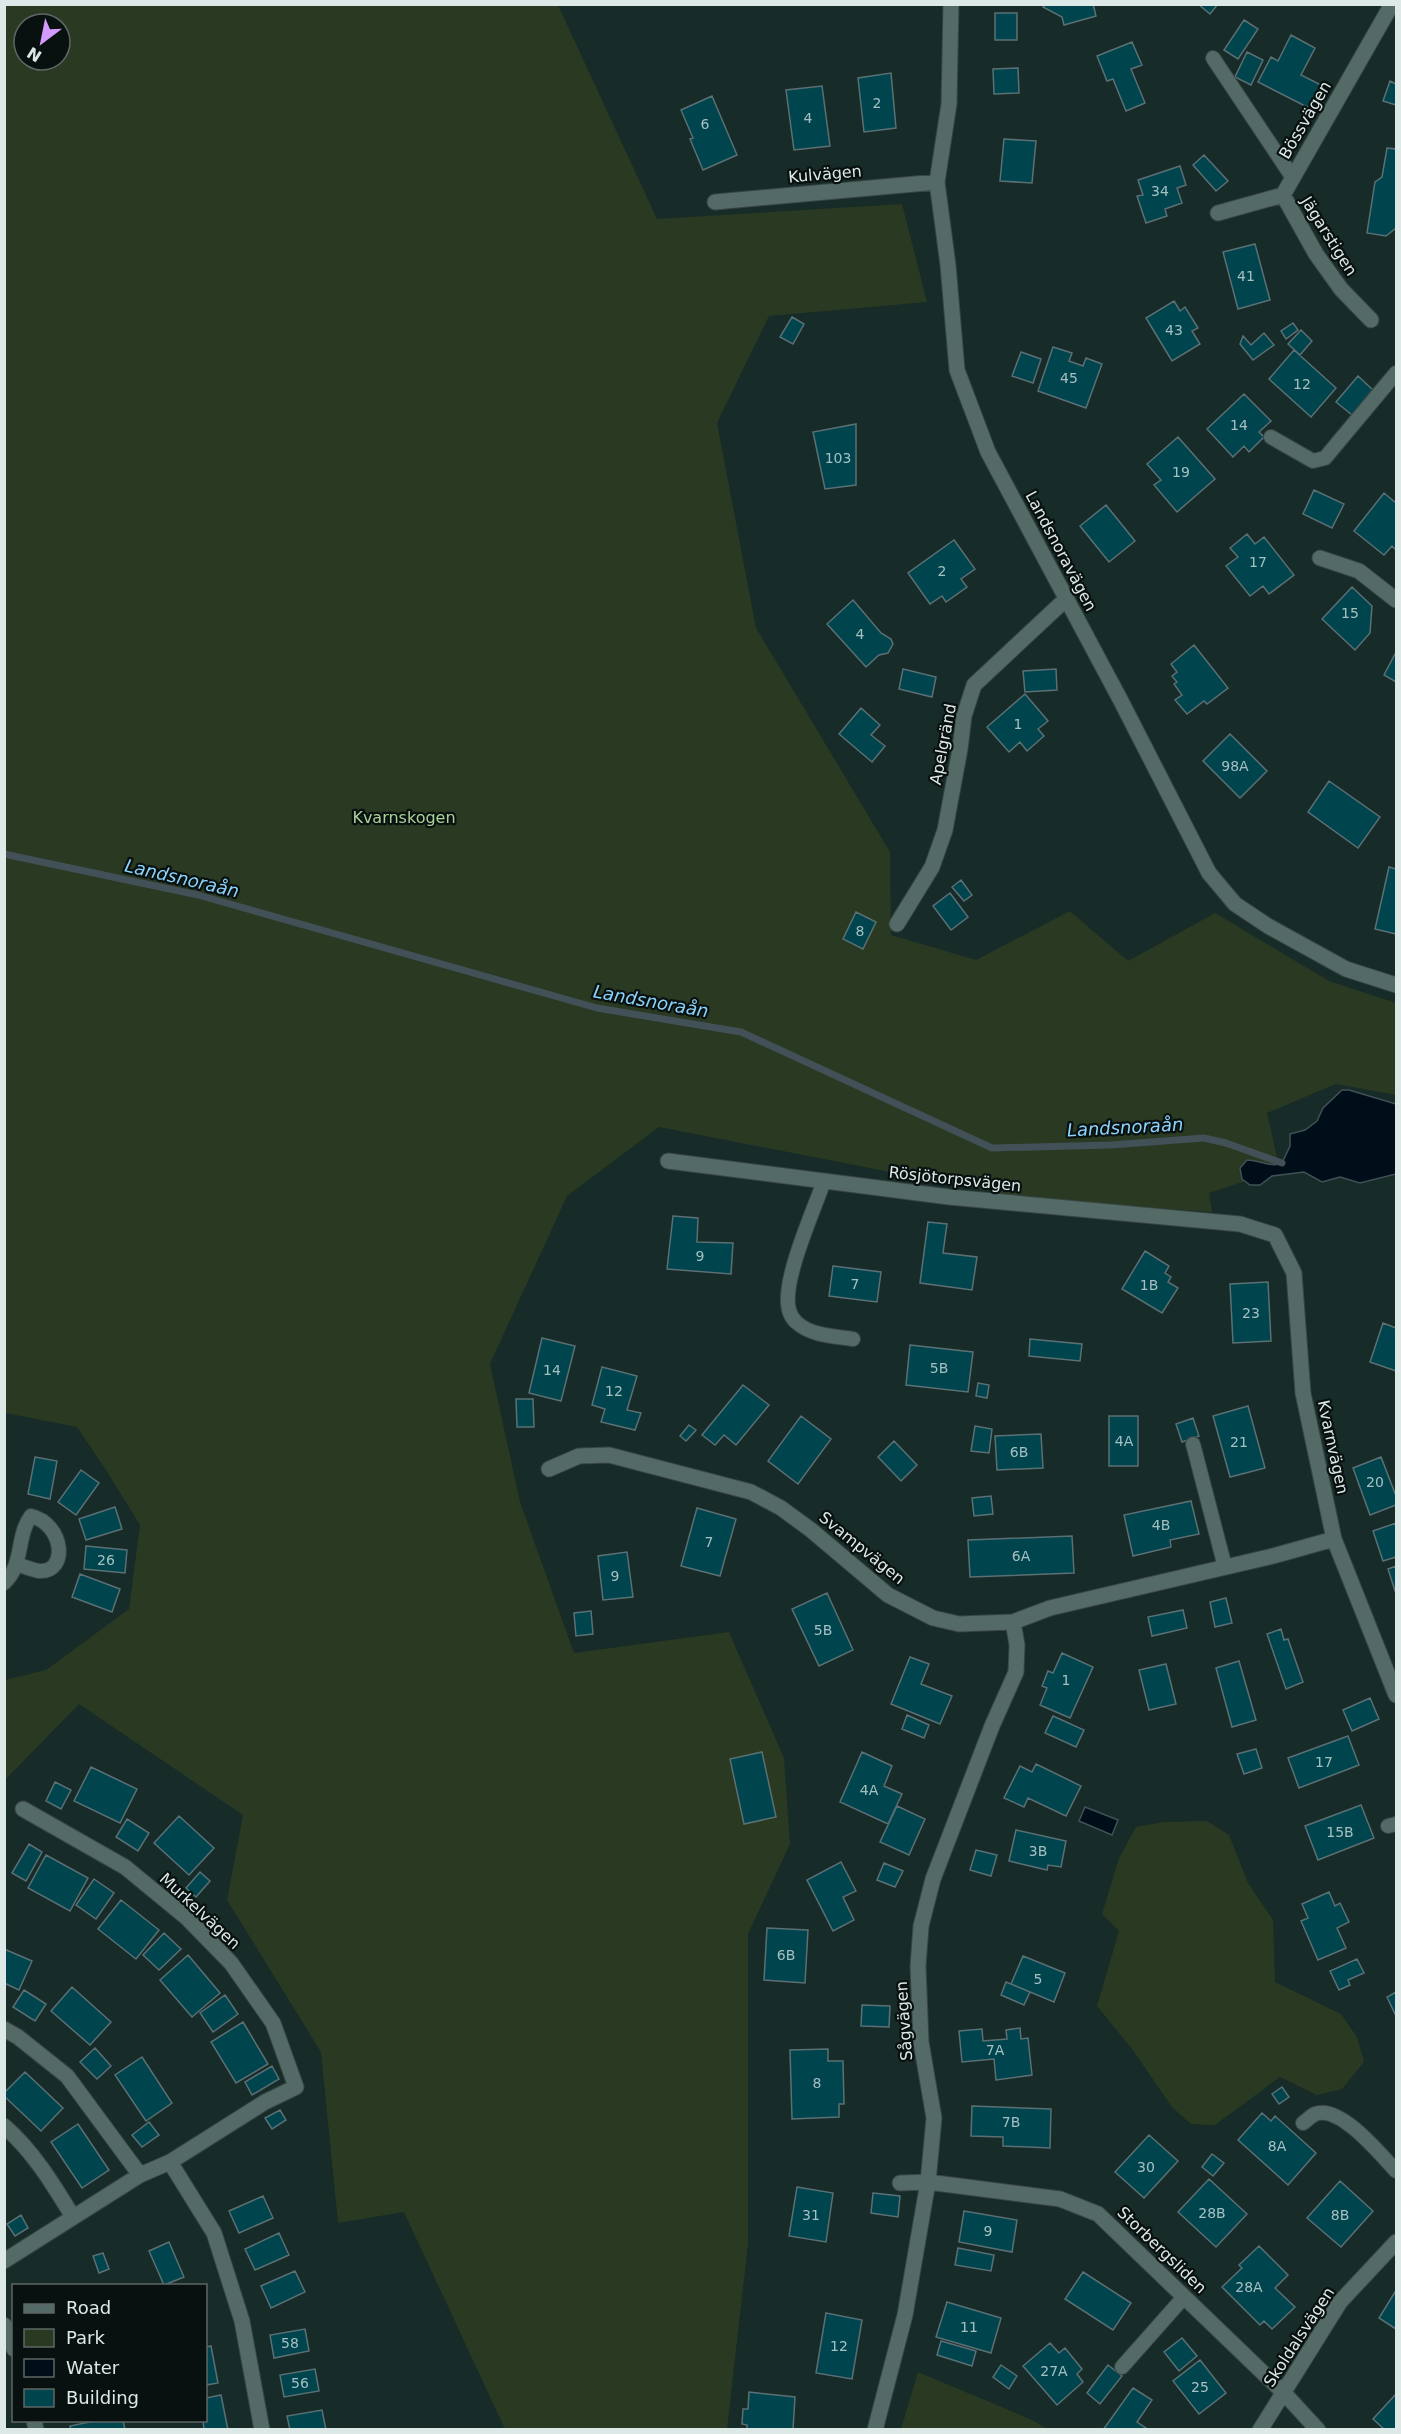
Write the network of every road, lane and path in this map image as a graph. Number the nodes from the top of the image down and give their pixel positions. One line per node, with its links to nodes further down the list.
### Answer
1 (951, 4): 5 (street, Landsnoravägen)
2 (1392, 4): 4 (street, Bössvägen)
3 (1213, 58): 4 (lane)
4 (1293, 178): 6 (street, Bössvägen)
5 (937, 182): 7 (street, Kulvägen); 13 (street, Landsnoravägen)
6 (1283, 195): 8 (street); 9 (street, Jägarstigen)
7 (715, 202)
8 (1218, 213)
9 (1371, 320)
10 (1396, 373): 11 (lane)
11 (1271, 437)
12 (1320, 558): 14 (street)
13 (1066, 599): 15 (street, Apelgränd); 16 (street, Landsnoravägen)
14 (1396, 600)
15 (897, 924)
16 (1396, 985)
17 (668, 1161): 18 (street, Rösjötorpsvägen)
18 (824, 1181): 19 (street, Rösjötorpsvägen); 20 (lane)
19 (1240, 1224): 23 (street, Kvarnvägen)
20 (853, 1339)
21 (1193, 1444): 25 (lane)
22 (549, 1469): 27 (street, Svampvägen)
23 (1334, 1539): 25 (street, Svampvägen); 28 (street, Kvarnvägen)
24 (16, 1564): 26 (lane)
25 (1225, 1567): 27 (street, Svampvägen)
26 (4, 1583)
27 (1013, 1622): 37 (street, Sågvägen)
28 (1396, 1695)
29 (23, 1809): 33 (street, Murkelvägen)
30 (4, 2029): 35 (street)
31 (1303, 2123): 34 (lane)
32 (4, 2126): 38 (street)
33 (170, 2162): 35 (street, Murkelvägen); 46 (street)
34 (1396, 2171)
35 (140, 2175): 38 (street, Murkelvägen)
36 (900, 2182): 37 (street, Storbergsliden)
37 (928, 2182): 41 (street, Storbergsliden); 47 (street, Sågvägen)
38 (73, 2217): 40 (street, Murkelvägen)
39 (1396, 2242): 45 (street, Skoldalsvägen)
40 (4, 2261)
41 (1184, 2297): 44 (lane); 45 (street, Storbergsliden)
42 (4, 2325): 43 (street)
43 (12, 2344)
44 (1122, 2367)
45 (1284, 2393): 48 (street, Skoldalsvägen); 49 (street, Storbergsliden)
46 (262, 2430)
47 (875, 2430)
48 (1260, 2430)
49 (1318, 2430)

